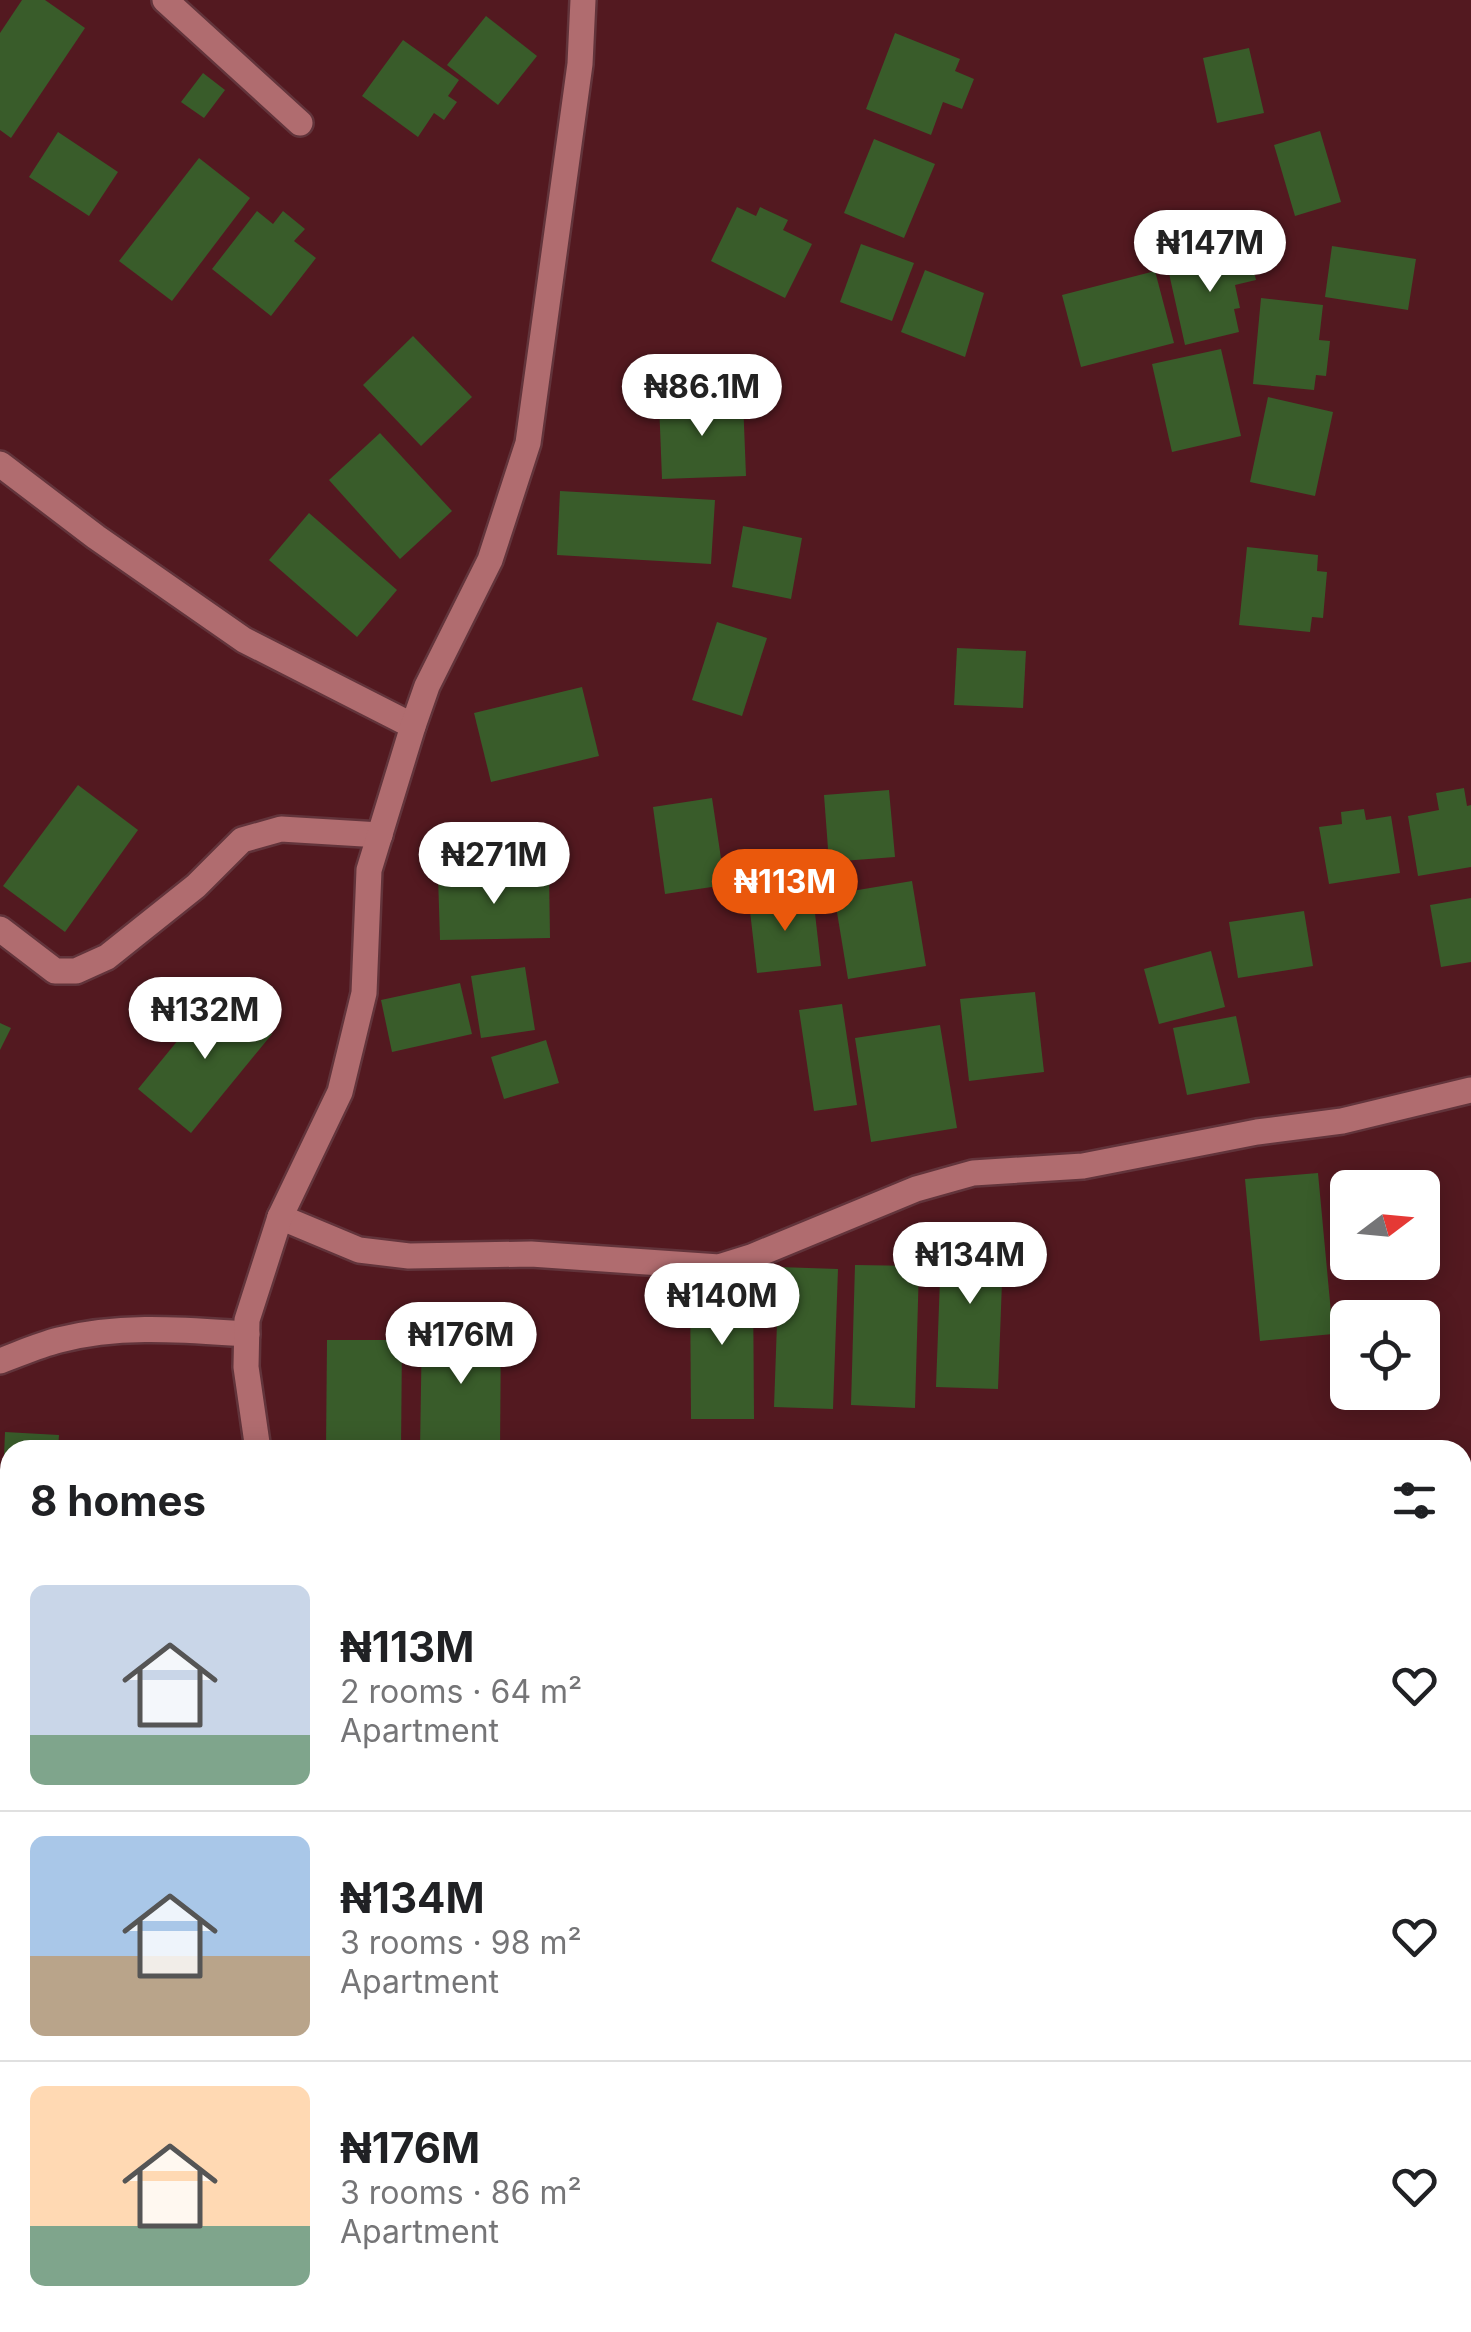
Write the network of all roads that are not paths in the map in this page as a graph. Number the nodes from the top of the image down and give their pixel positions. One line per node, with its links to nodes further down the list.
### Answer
1 (166, 0): 3 (street)
2 (583, 0): 5 (street)
3 (300, 123)
4 (0, 464): 5 (street)
5 (414, 726): 6 (street)
6 (380, 835): 7 (street); 9 (street)
7 (0, 929)
8 (1471, 1090): 9 (street)
9 (280, 1216): 10 (street)
10 (246, 1334): 11 (street); 12 (street)
11 (0, 1361)
12 (257, 1440)

